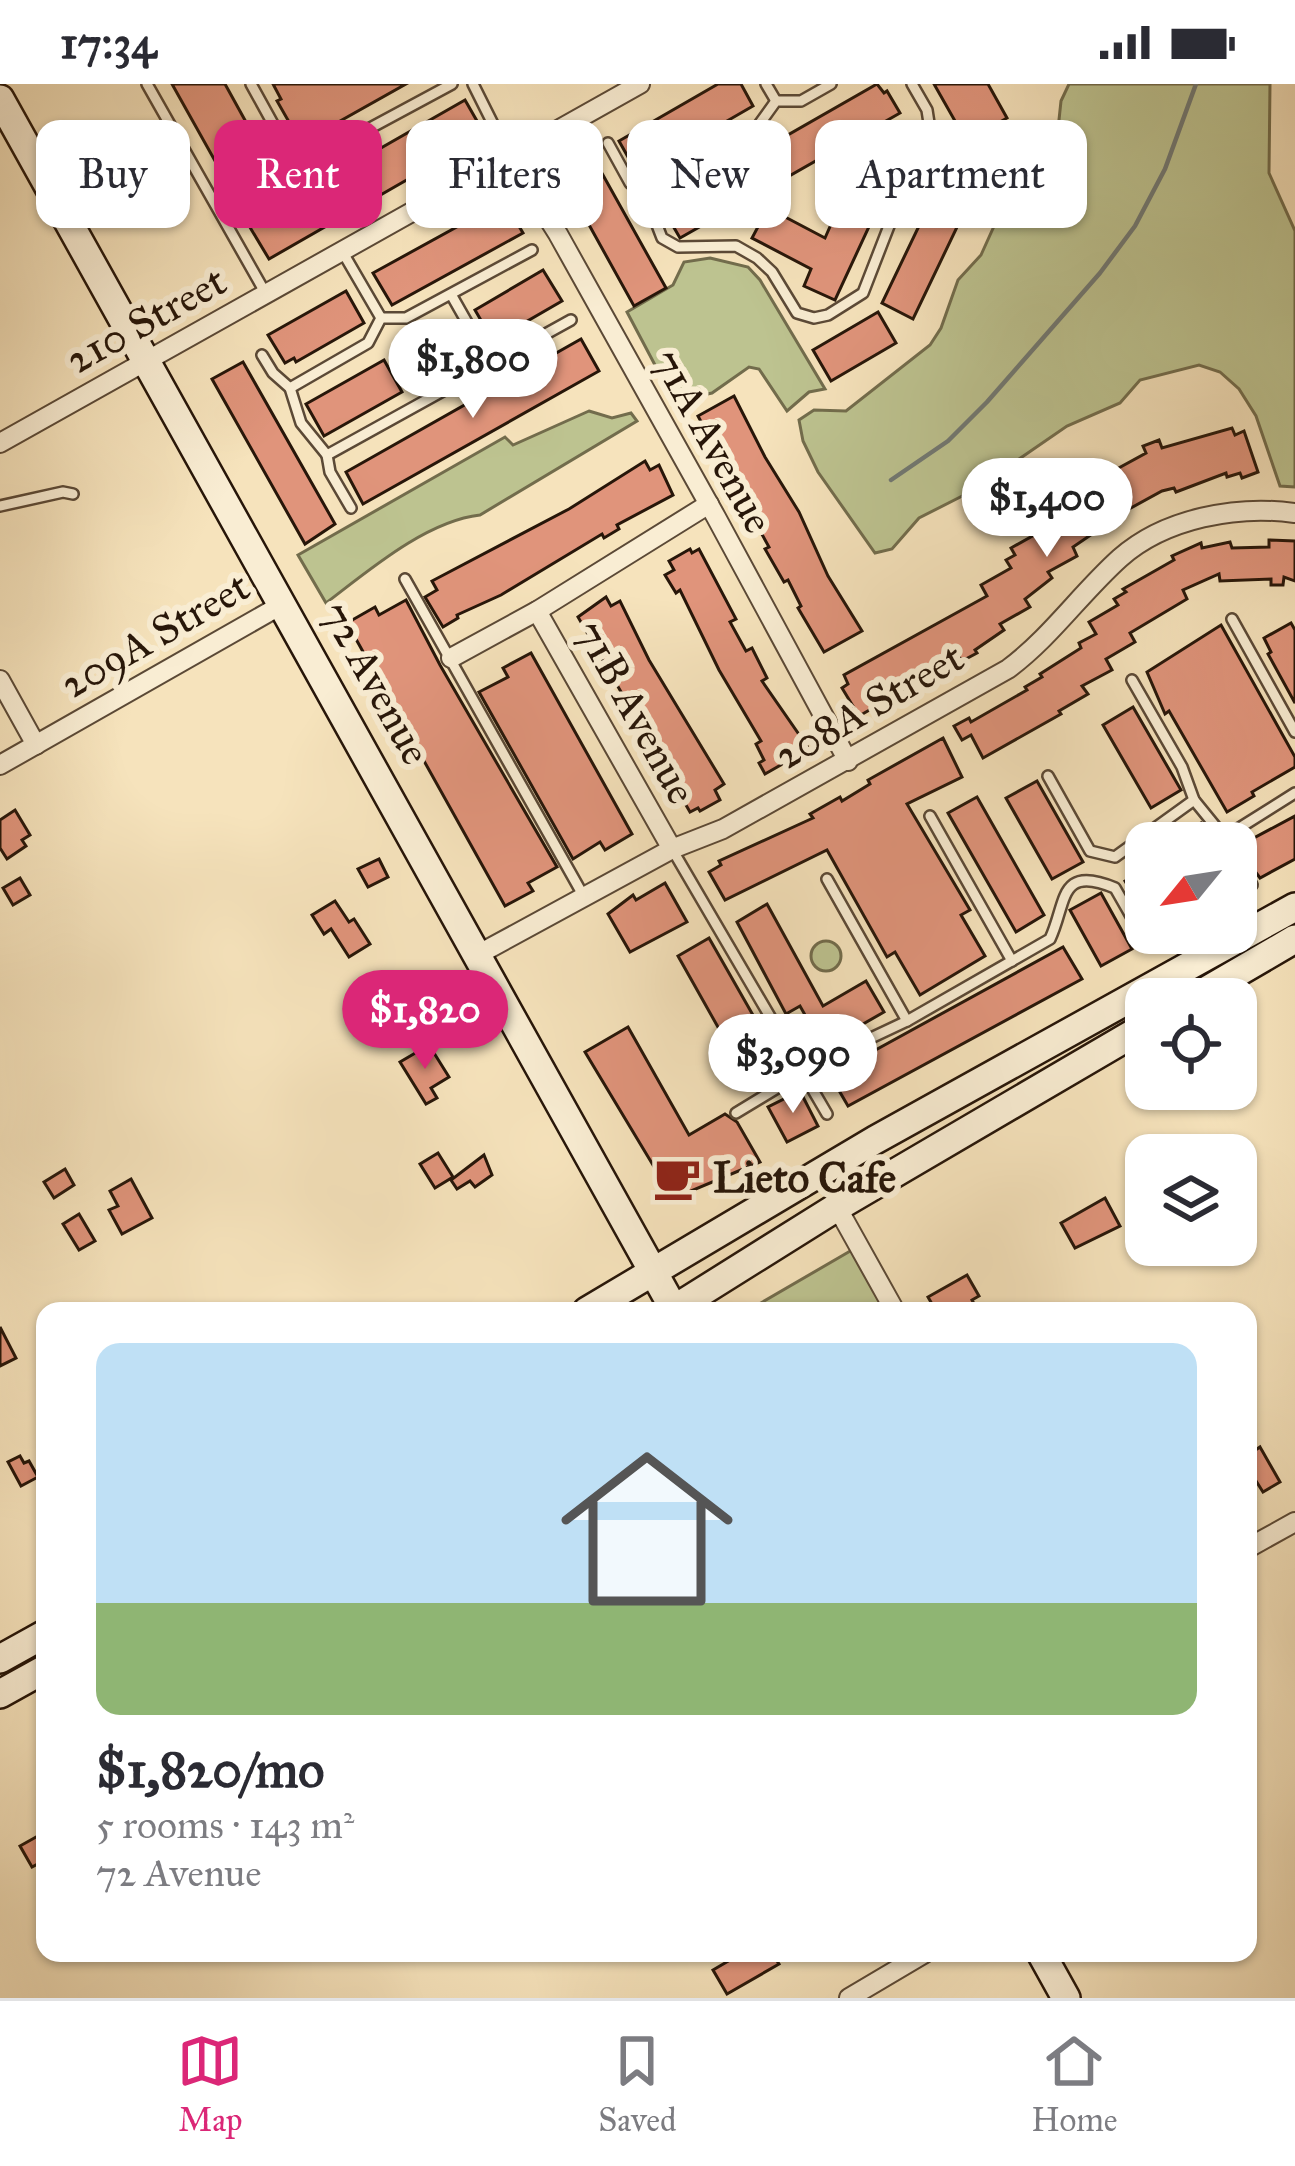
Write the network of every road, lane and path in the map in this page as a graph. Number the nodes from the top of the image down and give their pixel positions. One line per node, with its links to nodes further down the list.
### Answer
1 (147, 84): 23 (lane)
2 (250, 84): 11 (lane)
3 (452, 84): 15 (lane)
4 (472, 84): 12 (lane)
5 (640, 84): 13 (street, 210 Street)
6 (766, 84): 10 (lane)
7 (830, 84): 10 (lane)
8 (912, 84): 20 (lane)
9 (0, 99): 28 (main road, 72 Avenue)
10 (776, 101): 14 (lane)
11 (270, 120)
12 (490, 120)
13 (577, 120)
14 (762, 120)
15 (382, 122)
16 (608, 143): 17 (lane)
17 (627, 178)
18 (406, 216): 22 (street, 210 Street)
19 (554, 228): 34 (street, 71A Avenue)
20 (656, 228)
21 (532, 250): 24 (lane)
22 (342, 251): 23 (street, 210 Street); 25 (lane)
23 (266, 294): 28 (street, 210 Street)
24 (452, 296): 25 (lane); 29 (lane)
25 (381, 319): 30 (lane)
26 (571, 320): 29 (lane)
27 (262, 355): 30 (lane)
28 (147, 361): 31 (street, 210 Street); 39 (main road, 72 Avenue)
29 (490, 363): 32 (lane)
30 (290, 388): 32 (lane)
31 (0, 443)
32 (327, 455): 36 (lane)
33 (73, 494): 35 (lane)
34 (709, 504): 40 (street); 47 (street, 71A Avenue)
35 (0, 506)
36 (350, 508)
37 (1285, 512): 47 (street, 208A Street)
38 (405, 579): 42 (lane)
39 (284, 604): 46 (street, 209A Street); 61 (main road, 72 Avenue)
40 (537, 610): 42 (street); 55 (street, 71B Avenue)
41 (1232, 619): 45 (lane)
42 (451, 658): 57 (lane)
43 (0, 680): 46 (street)
44 (1132, 680): 51 (lane)
45 (1295, 731)
46 (36, 745): 48 (street, 209A Street)
47 (848, 761): 55 (street, 208A Street)
48 (0, 765)
49 (1048, 776): 51 (lane)
50 (1295, 793): 54 (lane)
51 (1194, 800): 53 (lane)
52 (930, 816): 62 (lane)
53 (1212, 822)
54 (1253, 822)
55 (672, 849): 57 (street, 208A Street); 66 (lane)
56 (826, 879): 64 (lane)
57 (583, 895): 61 (street, 208A Street)
58 (1125, 905): 62 (lane)
59 (1295, 907): 69 (main road)
60 (1295, 939): 63 (main road)
61 (479, 954): 71 (main road, 72 Avenue)
62 (1012, 961): 64 (lane)
63 (1228, 978)
64 (908, 1021): 66 (lane)
65 (1125, 1038): 70 (main road)
66 (804, 1073): 67 (lane); 68 (lane)
67 (736, 1113)
68 (826, 1114)
69 (875, 1140): 71 (main road); 75 (main road)
70 (837, 1207): 76 (main road); 77 (street)
71 (653, 1271): 72 (main road); 73 (main road); 74 (main road, 72 Avenue)
72 (602, 1302)
73 (622, 1302)
74 (669, 1302)
75 (676, 1302)
76 (686, 1302)
77 (890, 1302)
78 (1295, 1522): 79 (street)
79 (1257, 1543)
80 (36, 1639): 81 (main road)
81 (0, 1659)
82 (36, 1674): 83 (main road)
83 (0, 1694)
84 (910, 1962): 86 (street)
85 (1046, 1962): 87 (main road)
86 (849, 1998)
87 (1066, 1998)

